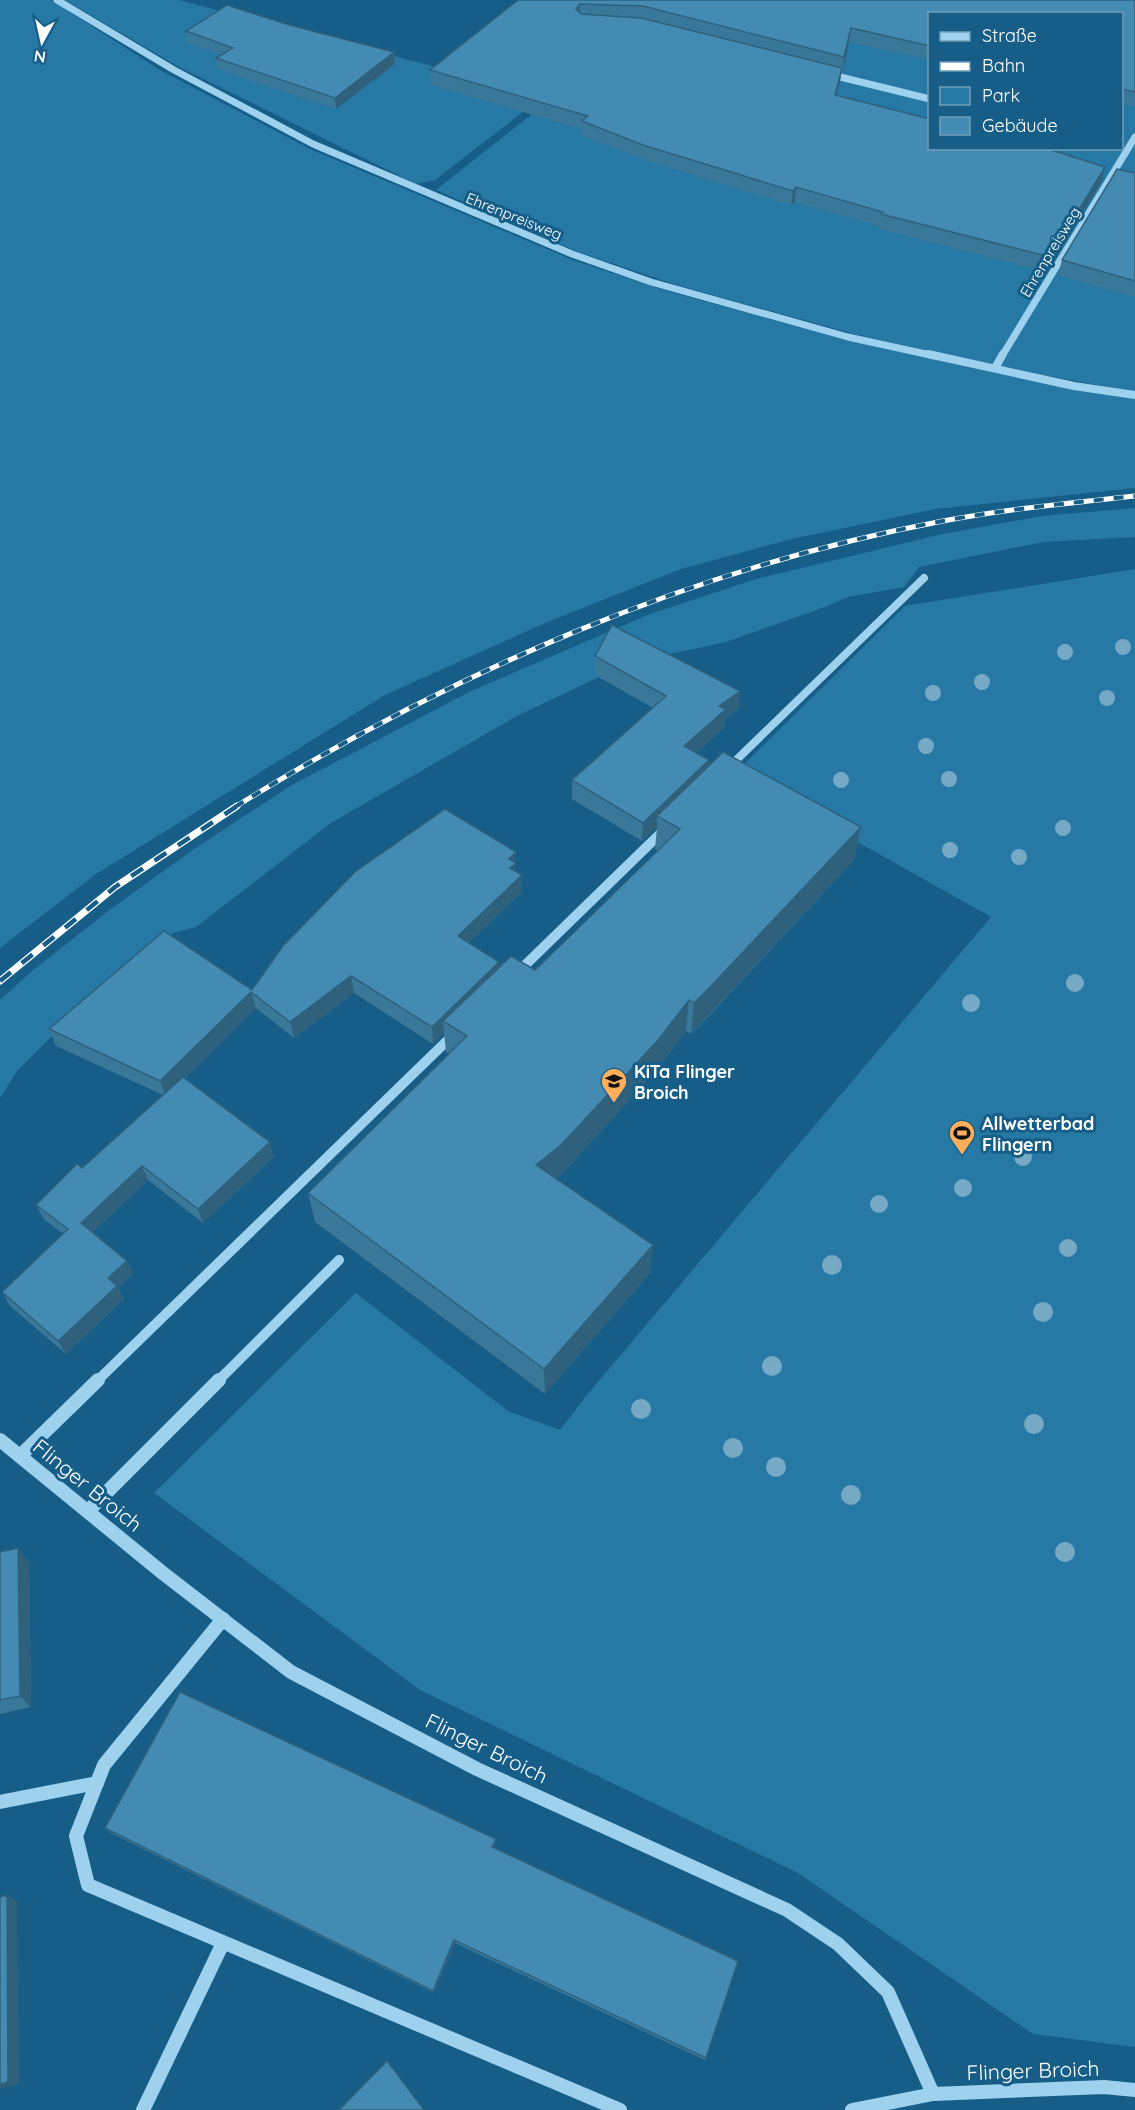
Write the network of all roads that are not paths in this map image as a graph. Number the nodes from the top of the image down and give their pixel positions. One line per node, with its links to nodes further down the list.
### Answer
1 (57, 0): 6 (street, Ehrenpreisweg)
2 (826, 73): 3 (street)
3 (928, 98)
4 (1135, 137): 5 (street, Ehrenpreisweg)
5 (1128, 150): 6 (street, Ehrenpreisweg)
6 (995, 368): 7 (street, Ehrenpreisweg)
7 (1135, 396)
8 (924, 578): 9 (street)
9 (719, 777)
10 (676, 818): 11 (street)
11 (506, 984)
12 (463, 1026): 15 (street)
13 (339, 1260): 16 (street)
14 (0, 1440): 15 (street, Flinger Broich)
15 (20, 1456): 16 (street, Flinger Broich)
16 (88, 1512): 17 (street, Flinger Broich)
17 (224, 1619): 18 (street); 22 (street, Flinger Broich)
18 (97, 1783): 19 (street); 20 (street)
19 (0, 1802)
20 (223, 1943): 23 (street); 24 (street)
21 (1135, 2090): 22 (street, Flinger Broich)
22 (933, 2094): 25 (street, Flinger Broich)
23 (143, 2110)
24 (620, 2110)
25 (852, 2110)

